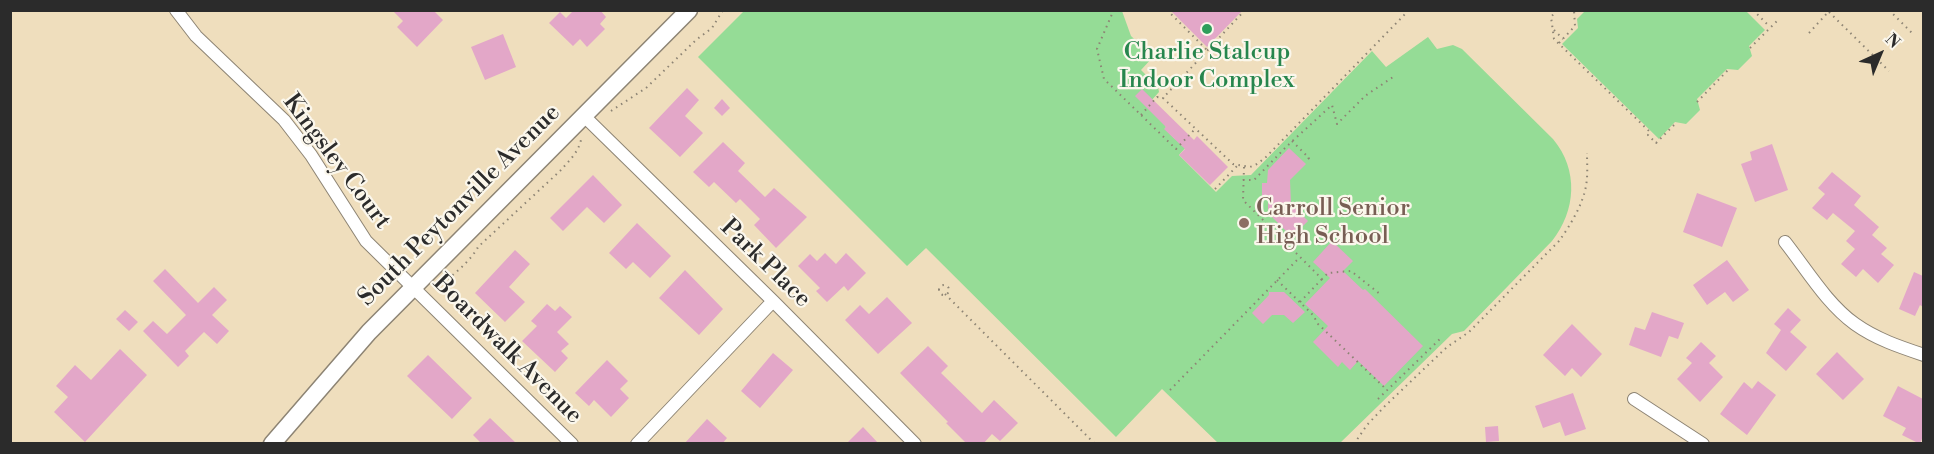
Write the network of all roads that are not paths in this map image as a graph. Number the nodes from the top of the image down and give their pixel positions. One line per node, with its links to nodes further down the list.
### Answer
1 (176, 10): 5 (street, Kingsley Court)
2 (689, 10): 3 (street, South Peytonville Avenue)
3 (588, 120): 5 (street, South Peytonville Avenue); 6 (street, Park Place)
4 (1785, 242): 7 (street)
5 (417, 290): 9 (street, South Peytonville Avenue); 10 (street, Boardwalk Avenue)
6 (773, 301): 11 (street); 12 (street, Park Place)
7 (1923, 356)
8 (1634, 399): 13 (street)
9 (272, 444)
10 (572, 444)
11 (637, 444)
12 (915, 444)
13 (1704, 444)

